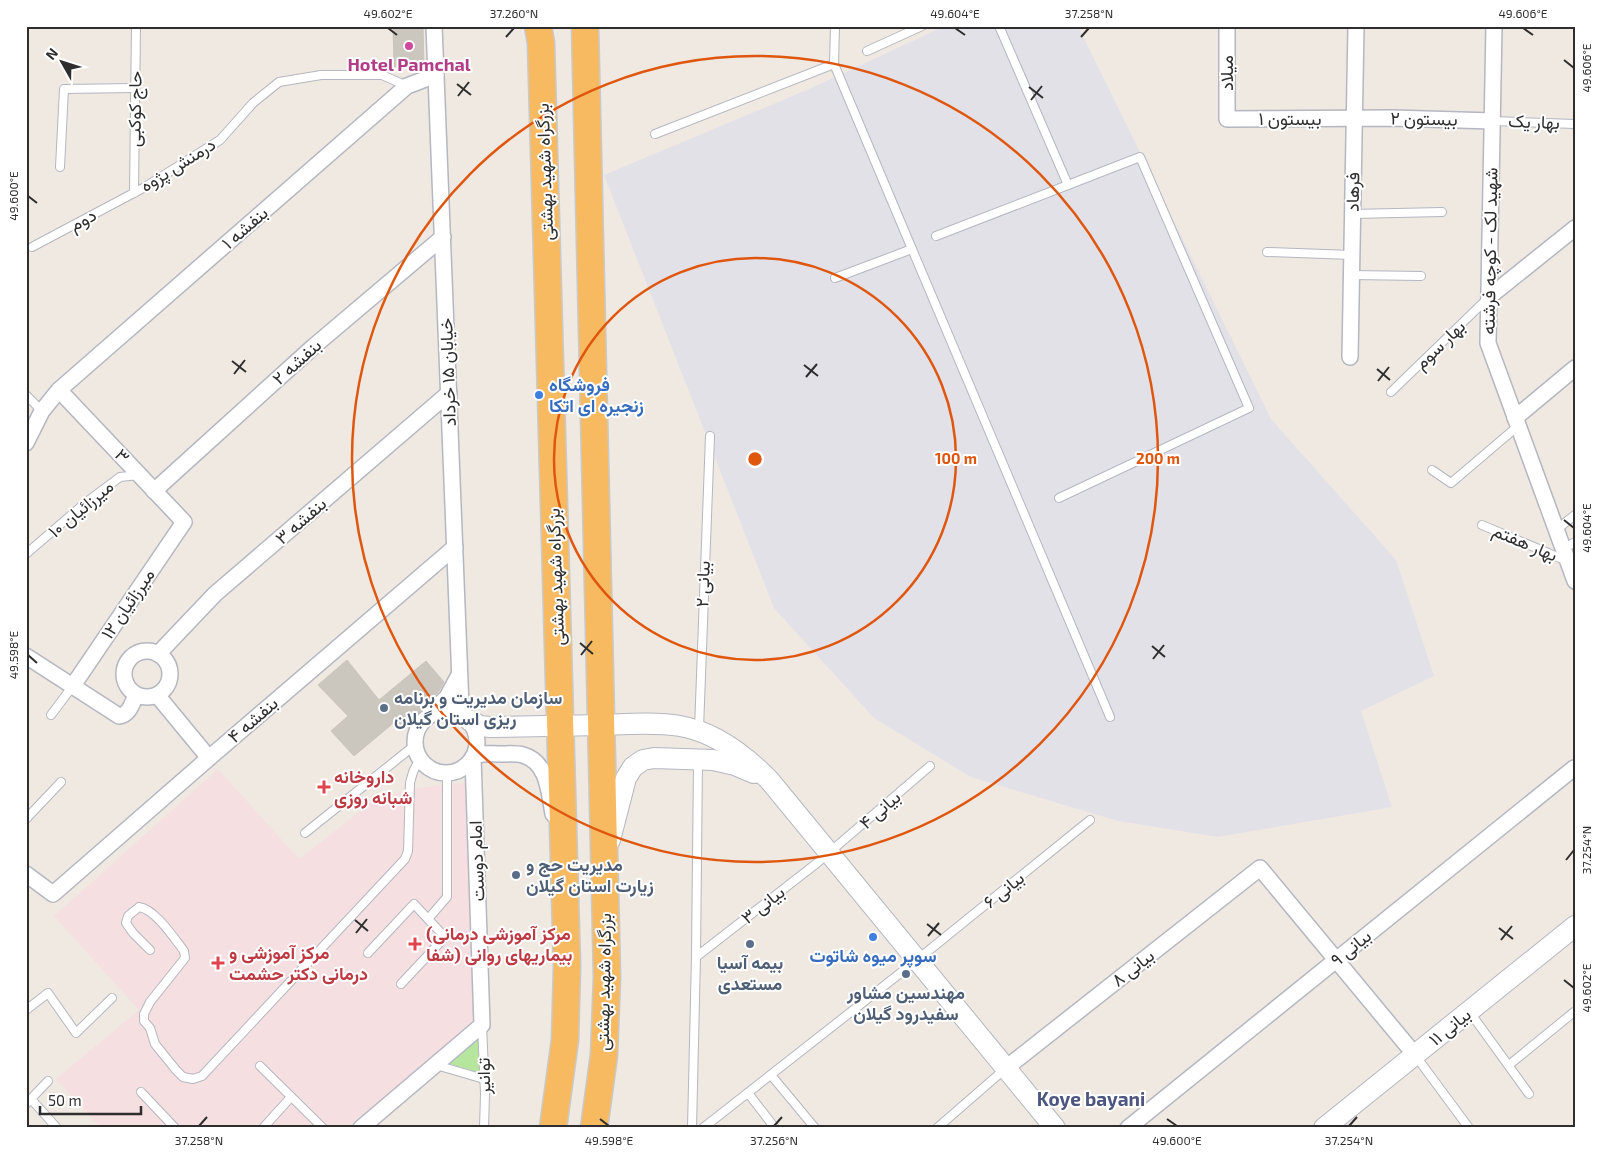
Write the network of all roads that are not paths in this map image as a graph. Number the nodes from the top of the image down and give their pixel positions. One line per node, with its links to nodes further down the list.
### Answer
1 (136, 26): 15 (lane, حاج کوکبی)
2 (434, 26): 13 (street, خیابان ۱۵ خرداد)
3 (538, 26): 70 (highway, بزرگراه شهید بهشتی)
4 (585, 26): 69 (highway, بزرگراه شهید بهشتی)
5 (835, 26): 12 (lane)
6 (922, 26): 11 (lane)
7 (999, 26): 22 (lane)
8 (1227, 26): 17 (street, میلاد)
9 (1356, 26): 16 (street, فرهاد)
10 (1494, 26): 18 (street, شهید لک - کوچه فرشته)
11 (867, 51)
12 (834, 64): 20 (lane); 30 (lane)
13 (436, 75): 14 (street, بنفشه ۱); 28 (street, خیابان ۱۵ خرداد)
14 (407, 86): 23 (lane, درمنش پژوه); 39 (street, بنفشه ۱)
15 (136, 88): 21 (lane); 23 (lane, حاج کوکبی)
16 (1354, 118): 17 (street, بیستون ۱); 18 (street, بیستون ۲); 25 (street, فرهاد)
17 (1227, 119)
18 (1493, 121): 19 (lane, بهار یک); 36 (street, شهید لک - کوچه فرشته)
19 (1575, 124)
20 (655, 134)
21 (60, 167)
22 (1068, 185): 27 (lane); 50 (lane)
23 (134, 193): 29 (lane, دوم)
24 (1442, 212): 25 (lane)
25 (1352, 214): 32 (street, فرهاد)
26 (1575, 228): 36 (street)
27 (936, 236)
28 (443, 237): 41 (street, خیابان ۱۵ خرداد); 49 (street, بنفشه ۲)
29 (32, 247)
30 (912, 249): 35 (lane); 66 (lane)
31 (1267, 252): 32 (lane)
32 (1352, 255): 33 (street, فرهاد)
33 (1351, 274): 34 (lane); 37 (street, فرهاد)
34 (1421, 276)
35 (835, 278)
36 (1489, 298): 40 (lane, بهار سوم); 44 (street, شهید لک - کوچه فرشته)
37 (1350, 358)
38 (1575, 368): 44 (street)
39 (59, 390): 43 (street, بنفشه ۱); 48 (street, ۳)
40 (1391, 392)
41 (449, 393): 55 (street, خیابان ۱۵ خرداد); 59 (street, بنفشه ۳)
42 (26, 395): 43 (lane)
43 (42, 411): 46 (street, بنفشه ۱)
44 (1517, 422): 47 (lane); 54 (street, شهید لک - کوچه فرشته)
45 (710, 436): 71 (lane, بیانی ۲)
46 (26, 443)
47 (1432, 470)
48 (139, 475): 49 (street, ۳); 57 (lane, میرزائیان ۱۰)
49 (154, 490): 52 (street, ۳)
50 (1059, 498)
51 (1575, 515): 54 (lane)
52 (184, 522): 62 (street, میرزائیان ۱۲)
53 (1482, 526): 56 (lane, بهار هفتم)
54 (1556, 530): 56 (street, شهید لک - کوچه فرشته)
55 (455, 547): 61 (street, خیابان ۱۵ خرداد); 73 (street, بنفشه ۴)
56 (1568, 551): 58 (street, شهید لک - کوچه فرشته)
57 (26, 554)
58 (1575, 581)
59 (158, 654): 63 (street); 64 (street)
60 (26, 656): 62 (street)
61 (460, 671): 67 (street); 68 (street, خیابان ۱۵ خرداد)
62 (72, 687): 63 (street); 65 (lane)
63 (136, 695): 64 (street)
64 (157, 695): 73 (street)
65 (51, 715)
66 (1110, 717)
67 (426, 718): 68 (street); 72 (street)
68 (467, 719): 70 (street); 74 (street)
69 (601, 725): 70 (street); 71 (street); 86 (highway, بزرگراه شهید بهشتی)
70 (560, 726): 87 (highway, بزرگراه شهید بهشتی)
71 (698, 732): 80 (street)
72 (415, 745): 76 (street); 84 (lane)
73 (208, 758): 88 (street, بنفشه ۴)
74 (473, 758): 79 (street); 87 (street); 103 (street, امام دوست)
75 (698, 759): 80 (street); 86 (street); 93 (lane)
76 (420, 760): 79 (street); 91 (lane)
77 (930, 766): 85 (lane, بیانی ۴)
78 (1574, 768): 95 (street, بیانی ۹)
79 (447, 773): 89 (lane)
80 (770, 781): 85 (street)
81 (61, 782): 82 (lane)
82 (26, 819)
83 (1090, 820): 94 (lane, بیانی ۶)
84 (305, 833)
85 (829, 853): 93 (lane, بیانی ۳); 94 (street)
86 (605, 864): 97 (highway, بزرگراه شهید بهشتی)
87 (564, 865): 98 (highway, بزرگراه شهید بهشتی)
88 (26, 874)
89 (428, 919): 92 (lane); 96 (lane)
90 (1575, 926): 101 (street, بیانی ۱۱)
91 (150, 950)
92 (368, 953)
93 (696, 957): 125 (lane)
94 (917, 960): 108 (street); 109 (lane, بیانی ۶)
95 (1336, 960): 104 (street); 108 (street, بیانی ۸); 131 (street, بیانی ۹)
96 (401, 984)
97 (607, 990): 98 (highway); 124 (highway, بزرگراه شهید بهشتی)
98 (567, 991): 123 (highway, بزرگراه شهید بهشتی)
99 (112, 998): 100 (lane)
100 (26, 1010)
101 (1469, 1011): 104 (street, بیانی ۱۱); 106 (lane)
102 (1574, 1012): 106 (lane)
103 (482, 1024): 105 (street); 110 (lane, توانیر)
104 (1415, 1055): 132 (street, بیانی ۱۱); 133 (lane)
105 (434, 1065): 110 (lane); 121 (street)
106 (1509, 1065): 114 (lane)
107 (260, 1066): 115 (lane)
108 (1006, 1068): 129 (lane); 130 (street)
109 (771, 1074): 113 (lane, بیانی ۶); 128 (lane)
110 (484, 1079): 122 (lane, توانیر)
111 (48, 1081): 116 (lane)
112 (141, 1092): 118 (lane)
113 (748, 1093): 126 (lane, بیانی ۶); 127 (lane)
114 (1529, 1094)
115 (291, 1097): 119 (lane); 120 (lane)
116 (28, 1101): 117 (lane)
117 (57, 1128)
118 (174, 1128)
119 (263, 1128)
120 (323, 1128)
121 (361, 1128)
122 (484, 1128)
123 (553, 1128)
124 (594, 1128)
125 (692, 1128)
126 (703, 1128)
127 (775, 1128)
128 (815, 1128)
129 (936, 1128)
130 (1056, 1128)
131 (1128, 1128)
132 (1324, 1128)
133 (1469, 1128)

